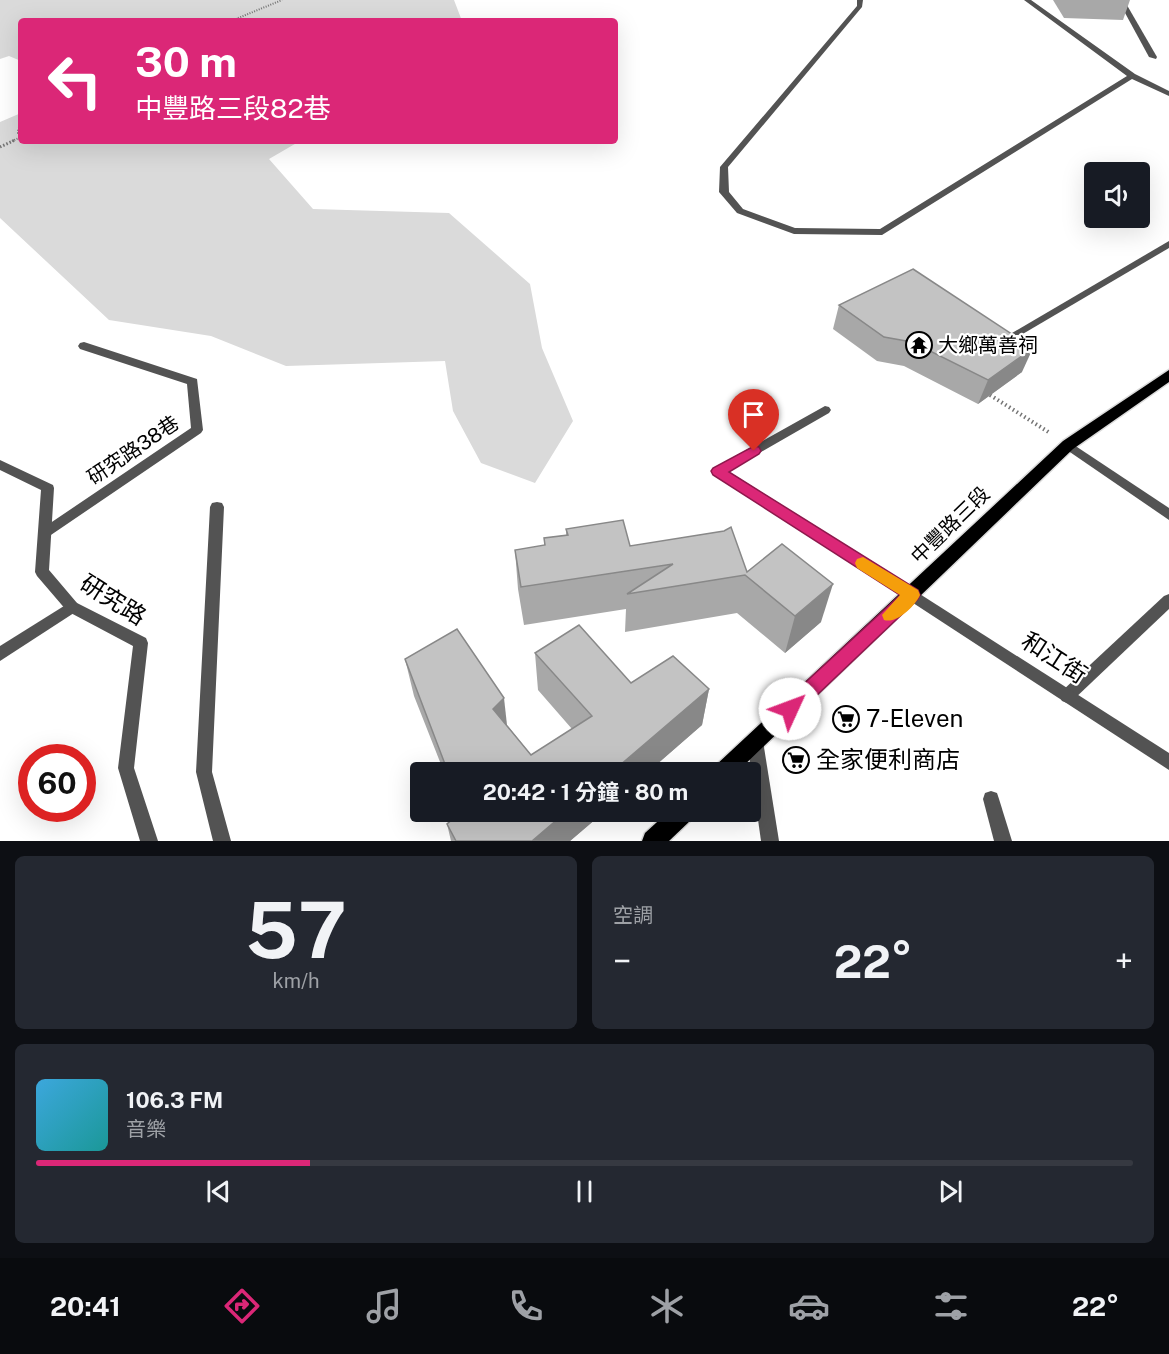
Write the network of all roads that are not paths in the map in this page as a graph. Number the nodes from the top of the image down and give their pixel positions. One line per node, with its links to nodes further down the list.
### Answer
1 (860, 0): 5 (street)
2 (1027, 0): 5 (street)
3 (1121, 0): 4 (street)
4 (1153, 57)
5 (1132, 76): 6 (street)
6 (1169, 94)
7 (1169, 244): 8 (street)
8 (1017, 333)
9 (84, 346): 16 (street, 研究路38巷)
10 (1169, 375): 12 (main road, 中豐路三段)
11 (825, 410): 17 (street, 和江街)
12 (1068, 445): 15 (street); 17 (main road, 中豐路三段)
13 (0, 465): 16 (street, 研究路)
14 (217, 507): 28 (street)
15 (1169, 515)
16 (45, 534): 19 (street, 研究路)
17 (912, 595): 21 (street, 和江街); 22 (main road, 中豐路三段)
18 (1169, 600): 21 (street)
19 (72, 607): 20 (street); 27 (street, 研究路)
20 (0, 654)
21 (1067, 696): 24 (street, 和江街)
22 (755, 741): 23 (main road, 中豐路三段); 30 (street)
23 (733, 762)
24 (1169, 762)
25 (991, 799): 31 (street)
26 (673, 822): 29 (main road)
27 (149, 841)
28 (222, 841)
29 (653, 841)
30 (770, 841)
31 (1003, 841)

